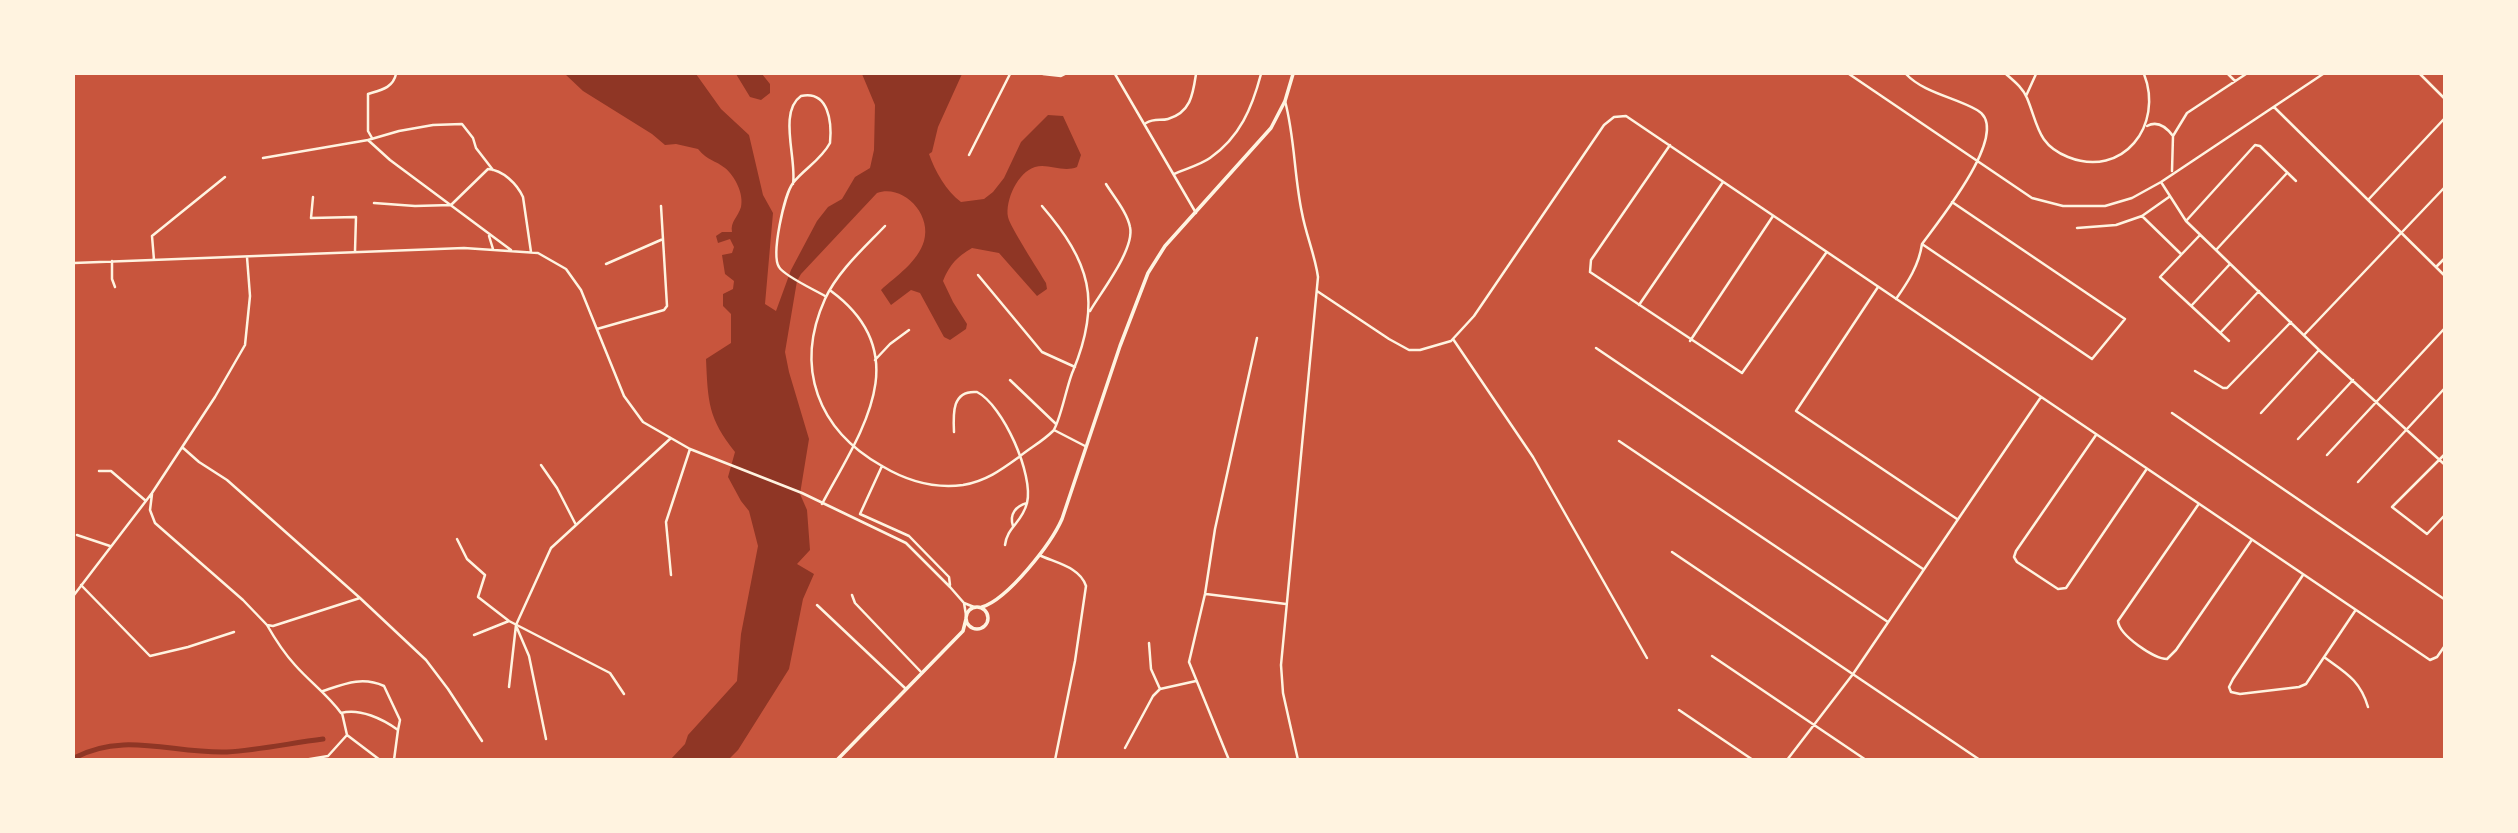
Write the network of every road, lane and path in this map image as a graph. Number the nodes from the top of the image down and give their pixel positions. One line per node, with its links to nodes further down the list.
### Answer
1 (396, 74): 27 (street)
2 (1010, 74): 29 (street)
3 (1043, 74): 4 (street)
4 (1065, 74)
5 (1115, 74): 24 (street)
6 (1196, 74): 24 (street)
7 (1261, 74): 35 (street)
8 (1293, 74): 21 (main road)
9 (1849, 74): 31 (street)
10 (1906, 74): 31 (street)
11 (2006, 74): 19 (street)
12 (2036, 74): 19 (street)
13 (2144, 74): 25 (street)
14 (2228, 74): 18 (street)
15 (2246, 74): 18 (street)
16 (2323, 74): 22 (street)
17 (2420, 74): 20 (street)
18 (2235, 81): 26 (street)
19 (2026, 96): 25 (street)
20 (2445, 98)
21 (1285, 101): 53 (main road); 84 (street)
22 (2274, 107): 33 (street); 47 (street)
23 (2445, 119): 47 (street)
24 (1145, 124): 35 (street)
25 (2146, 127): 26 (street)
26 (2173, 136): 33 (street)
27 (370, 139): 30 (street); 32 (street); 50 (street)
28 (1670, 145): 38 (street); 88 (street); 98 (street)
29 (969, 155)
30 (263, 159)
31 (1978, 161): 39 (street); 48 (street)
32 (493, 170): 43 (street); 50 (street)
33 (2172, 173): 39 (street)
34 (2287, 173): 37 (street); 56 (street); 66 (street)
35 (1174, 174): 53 (street)
36 (225, 177): 73 (street)
37 (2296, 181)
38 (1723, 182): 54 (street); 88 (street)
39 (2161, 182): 46 (street)
40 (793, 184): 40 (street); 86 (street)
41 (1106, 184): 90 (street)
42 (2445, 188): 61 (street)
43 (522, 193): 45 (street); 68 (street)
44 (313, 197): 67 (street)
45 (517, 197)
46 (2169, 197): 55 (street); 56 (street)
47 (2368, 200): 61 (street)
48 (1952, 202): 63 (street); 63 (street)
49 (373, 204): 50 (street)
50 (451, 205): 59 (street)
51 (662, 206): 62 (street)
52 (1042, 206): 90 (street)
53 (1196, 213): 121 (main road)
54 (1773, 216): 69 (street); 99 (street)
55 (2142, 216): 58 (street); 70 (street)
56 (2186, 221): 60 (street)
57 (885, 226): 83 (street)
58 (2077, 228)
59 (489, 234): 64 (street); 65 (street)
60 (2200, 234): 66 (street); 70 (street)
61 (2402, 234): 78 (street); 96 (street)
62 (663, 239): 76 (street); 92 (street)
63 (1922, 243): 87 (street)
64 (493, 249): 65 (street); 67 (street)
65 (510, 250): 68 (street)
66 (2216, 250): 77 (street)
67 (355, 251): 71 (street)
68 (531, 251): 92 (street)
69 (1826, 253): 82 (street); 99 (street)
70 (2181, 254): 89 (street)
71 (247, 257): 73 (street); 122 (street)
72 (2445, 259): 78 (street)
73 (154, 260): 74 (street)
74 (112, 261): 75 (street); 81 (street)
75 (74, 263)
76 (606, 264)
77 (2230, 264): 85 (street); 89 (street)
78 (2436, 267): 80 (street)
79 (978, 275): 104 (street)
80 (2445, 275)
81 (115, 287)
82 (1878, 287): 87 (street); 142 (street)
83 (830, 290): 86 (street); 103 (street)
84 (1317, 291): 98 (street); 173 (street)
85 (2259, 291): 91 (street); 95 (street)
86 (826, 297): 123 (street)
87 (1896, 299): 109 (street)
88 (1639, 305): 99 (street)
89 (2191, 306): 95 (street)
90 (1090, 311): 104 (street)
91 (2291, 322): 96 (street); 105 (street)
92 (597, 329): 118 (street)
93 (2445, 329): 110 (street)
94 (909, 330): 103 (street)
95 (2220, 333): 100 (street)
96 (2304, 335): 102 (street)
97 (1257, 338): 166 (street)
98 (1453, 339): 192 (street)
99 (1690, 341)
100 (2229, 341)
101 (1597, 348): 161 (street)
102 (2319, 350): 107 (street); 112 (street)
103 (874, 361): 123 (street)
104 (1074, 367): 113 (street)
105 (2195, 372)
106 (1010, 380): 113 (street)
107 (2353, 380): 110 (street); 119 (street)
108 (2445, 390): 115 (street)
109 (2041, 397): 117 (street); 142 (street)
110 (2378, 403): 115 (street); 125 (street)
111 (2172, 413): 170 (street)
112 (2261, 413)
113 (1056, 424): 114 (street)
114 (1054, 430): 121 (street); 127 (street)
115 (2407, 430): 128 (street); 134 (street)
116 (954, 432): 127 (street)
117 (2096, 435): 132 (street); 132 (street)
118 (671, 438): 124 (street); 145 (street)
119 (2298, 439)
120 (1619, 441): 181 (street)
121 (1085, 446): 160 (main road)
122 (182, 447): 135 (street); 169 (street)
123 (852, 447): 131 (street); 138 (street)
124 (690, 449): 138 (street); 162 (street)
125 (2327, 455)
126 (2445, 455): 128 (street)
127 (1019, 457): 131 (street); 137 (street)
128 (2440, 460): 129 (street); 140 (street)
129 (2445, 464)
130 (541, 465): 145 (street)
131 (882, 466): 141 (street)
132 (2147, 470): 139 (street)
133 (99, 471): 136 (street)
134 (2358, 482)
135 (152, 493): 136 (street); 182 (street)
136 (146, 501): 156 (street)
137 (1027, 503): 146 (street); 146 (street)
138 (822, 504): 143 (street)
139 (2198, 505): 153 (street); 153 (street)
140 (2445, 516)
141 (865, 517): 143 (street); 144 (street)
142 (1958, 520): 161 (street)
143 (862, 523): 148 (street)
144 (882, 524): 147 (street); 148 (street)
145 (576, 525): 183 (street)
146 (1014, 526): 155 (street)
147 (896, 530): 150 (street); 151 (street)
148 (882, 532): 151 (street)
149 (77, 535): 156 (street)
150 (909, 536): 154 (street); 157 (street)
151 (893, 537): 154 (street)
152 (457, 539): 180 (street)
153 (2251, 541): 163 (street)
154 (905, 543): 159 (street)
155 (1005, 545)
156 (110, 546): 164 (street)
157 (924, 549): 159 (street); 165 (street)
158 (1672, 552): 194 (street)
159 (919, 554): 165 (street)
160 (1039, 555): 171 (main road); 215 (street)
161 (1923, 569): 181 (street)
162 (671, 575)
163 (2303, 575): 177 (street); 191 (street)
164 (81, 585): 167 (street); 186 (street)
165 (950, 587): 172 (street)
166 (1205, 594): 173 (street); 195 (street)
167 (74, 595)
168 (852, 595): 193 (street)
169 (360, 598): 182 (street); 208 (street)
170 (2445, 598)
171 (994, 602): 176 (main road); 178 (main road)
172 (964, 603): 175 (street); 179 (street)
173 (1286, 604): 217 (street)
174 (817, 605): 197 (street)
175 (974, 607): 176 (main road); 179 (main road)
176 (982, 607): 178 (main road)
177 (2355, 611): 189 (street); 191 (street)
178 (988, 615): 184 (main road)
179 (966, 617): 184 (main road); 185 (main road)
180 (509, 621): 183 (street); 187 (street)
181 (1888, 622): 194 (street)
182 (267, 625): 199 (street)
183 (516, 625): 196 (street); 200 (street); 207 (street)
184 (975, 628): 185 (main road)
185 (963, 631): 193 (main road)
186 (234, 632)
187 (474, 635)
188 (1149, 643): 198 (street)
189 (2445, 648)
190 (1712, 656): 204 (street)
191 (2324, 657): 201 (street)
192 (1647, 658)
193 (922, 673): 197 (main road)
194 (1853, 674): 204 (street); 221 (street)
195 (1196, 681): 198 (street); 216 (street)
196 (509, 687)
197 (906, 689): 214 (main road)
198 (1160, 689): 209 (street)
199 (323, 691): 203 (street); 205 (street)
200 (624, 694)
201 (2368, 706)
202 (1679, 710): 218 (street)
203 (341, 713): 205 (street); 206 (street)
204 (1814, 724): 219 (street); 220 (street)
205 (398, 730): 213 (street)
206 (347, 735): 210 (street); 212 (street)
207 (546, 739)
208 (482, 741)
209 (1125, 748)
210 (326, 758): 211 (street)
211 (304, 760)
212 (380, 760)
213 (394, 760)
214 (836, 760)
215 (1055, 760)
216 (1229, 760)
217 (1298, 760)
218 (1754, 760)
219 (1787, 760)
220 (1866, 760)
221 (1980, 760)

